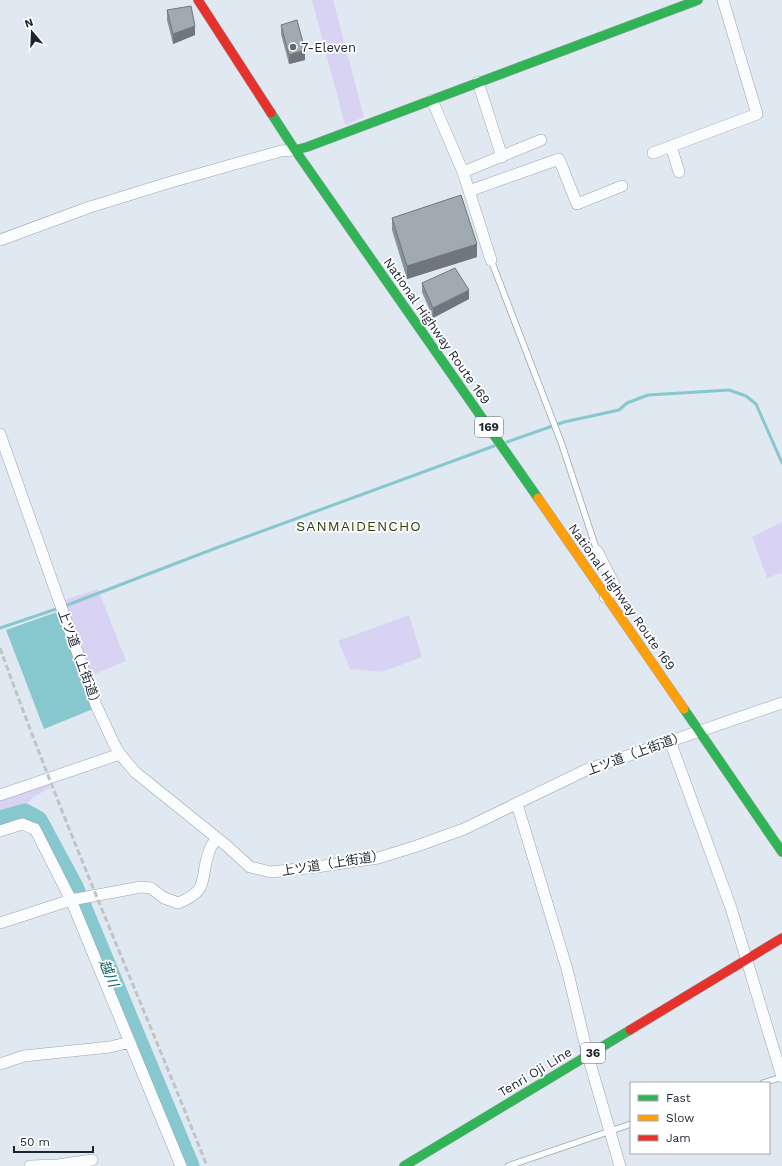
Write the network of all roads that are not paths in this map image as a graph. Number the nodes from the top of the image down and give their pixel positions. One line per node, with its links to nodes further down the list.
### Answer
1 (198, 0): 8 (main road, National Highway Route 169 / 169)
2 (698, 0): 4 (main road)
3 (723, 0): 7 (street)
4 (478, 82): 5 (main road); 10 (street)
5 (432, 100): 8 (main road); 11 (street)
6 (541, 140): 10 (street)
7 (671, 146): 9 (street); 12 (street)
8 (295, 150): 15 (street); 19 (main road, National Highway Route 169 / 169)
9 (653, 153)
10 (502, 156): 11 (street)
11 (463, 172): 14 (street)
12 (679, 172)
13 (622, 186): 14 (street)
14 (469, 191): 16 (street)
15 (0, 240)
16 (491, 260): 18 (lane)
17 (0, 434): 23 (street, 上ツ道（上街道）)
18 (597, 551): 19 (street)
19 (605, 597): 21 (main road, National Highway Route 169 / 169)
20 (782, 703): 21 (street, 上ツ道（上街道）)
21 (699, 731): 22 (street, 上ツ道（上街道）); 28 (main road, National Highway Route 169 / 169)
22 (670, 740): 25 (street, 上ツ道（上街道）); 32 (street)
23 (120, 754): 24 (street); 27 (street, 上ツ道（上街道）)
24 (0, 795)
25 (517, 804): 27 (street, 上ツ道（上街道）); 34 (street)
26 (0, 831): 29 (street)
27 (217, 838): 29 (street)
28 (782, 852)
29 (71, 900): 30 (street); 33 (street)
30 (0, 922)
31 (782, 938): 32 (main road, Tenri Oji Line / 36)
32 (746, 959): 34 (main road, Tenri Oji Line / 36); 36 (street)
33 (130, 1042): 35 (street); 42 (street)
34 (588, 1056): 39 (street); 43 (main road, Tenri Oji Line / 36)
35 (0, 1064)
36 (782, 1077): 37 (lane)
37 (765, 1082)
38 (630, 1124): 39 (lane)
39 (609, 1131): 44 (lane); 45 (street)
40 (92, 1160): 41 (street)
41 (30, 1166)
42 (181, 1166)
43 (404, 1166)
44 (508, 1166)
45 (620, 1166)

